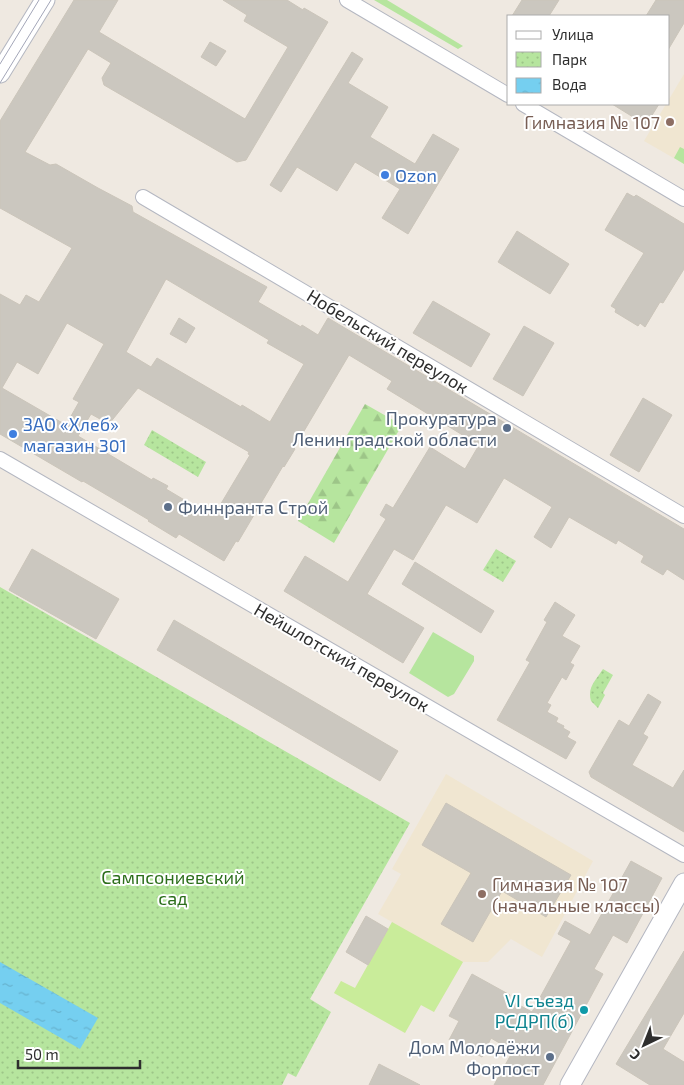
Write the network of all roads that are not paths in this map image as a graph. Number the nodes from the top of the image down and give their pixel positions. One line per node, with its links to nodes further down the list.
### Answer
1 (45, 0): 3 (main road)
2 (347, 0): 4 (street)
3 (0, 72)
4 (507, 94)
5 (525, 105): 7 (street)
6 (143, 197): 9 (street, Нобельский переулок)
7 (684, 199)
8 (0, 459): 10 (street, Нейшлотский переулок)
9 (684, 516)
10 (684, 855)
11 (684, 883): 12 (main road)
12 (570, 1085)

